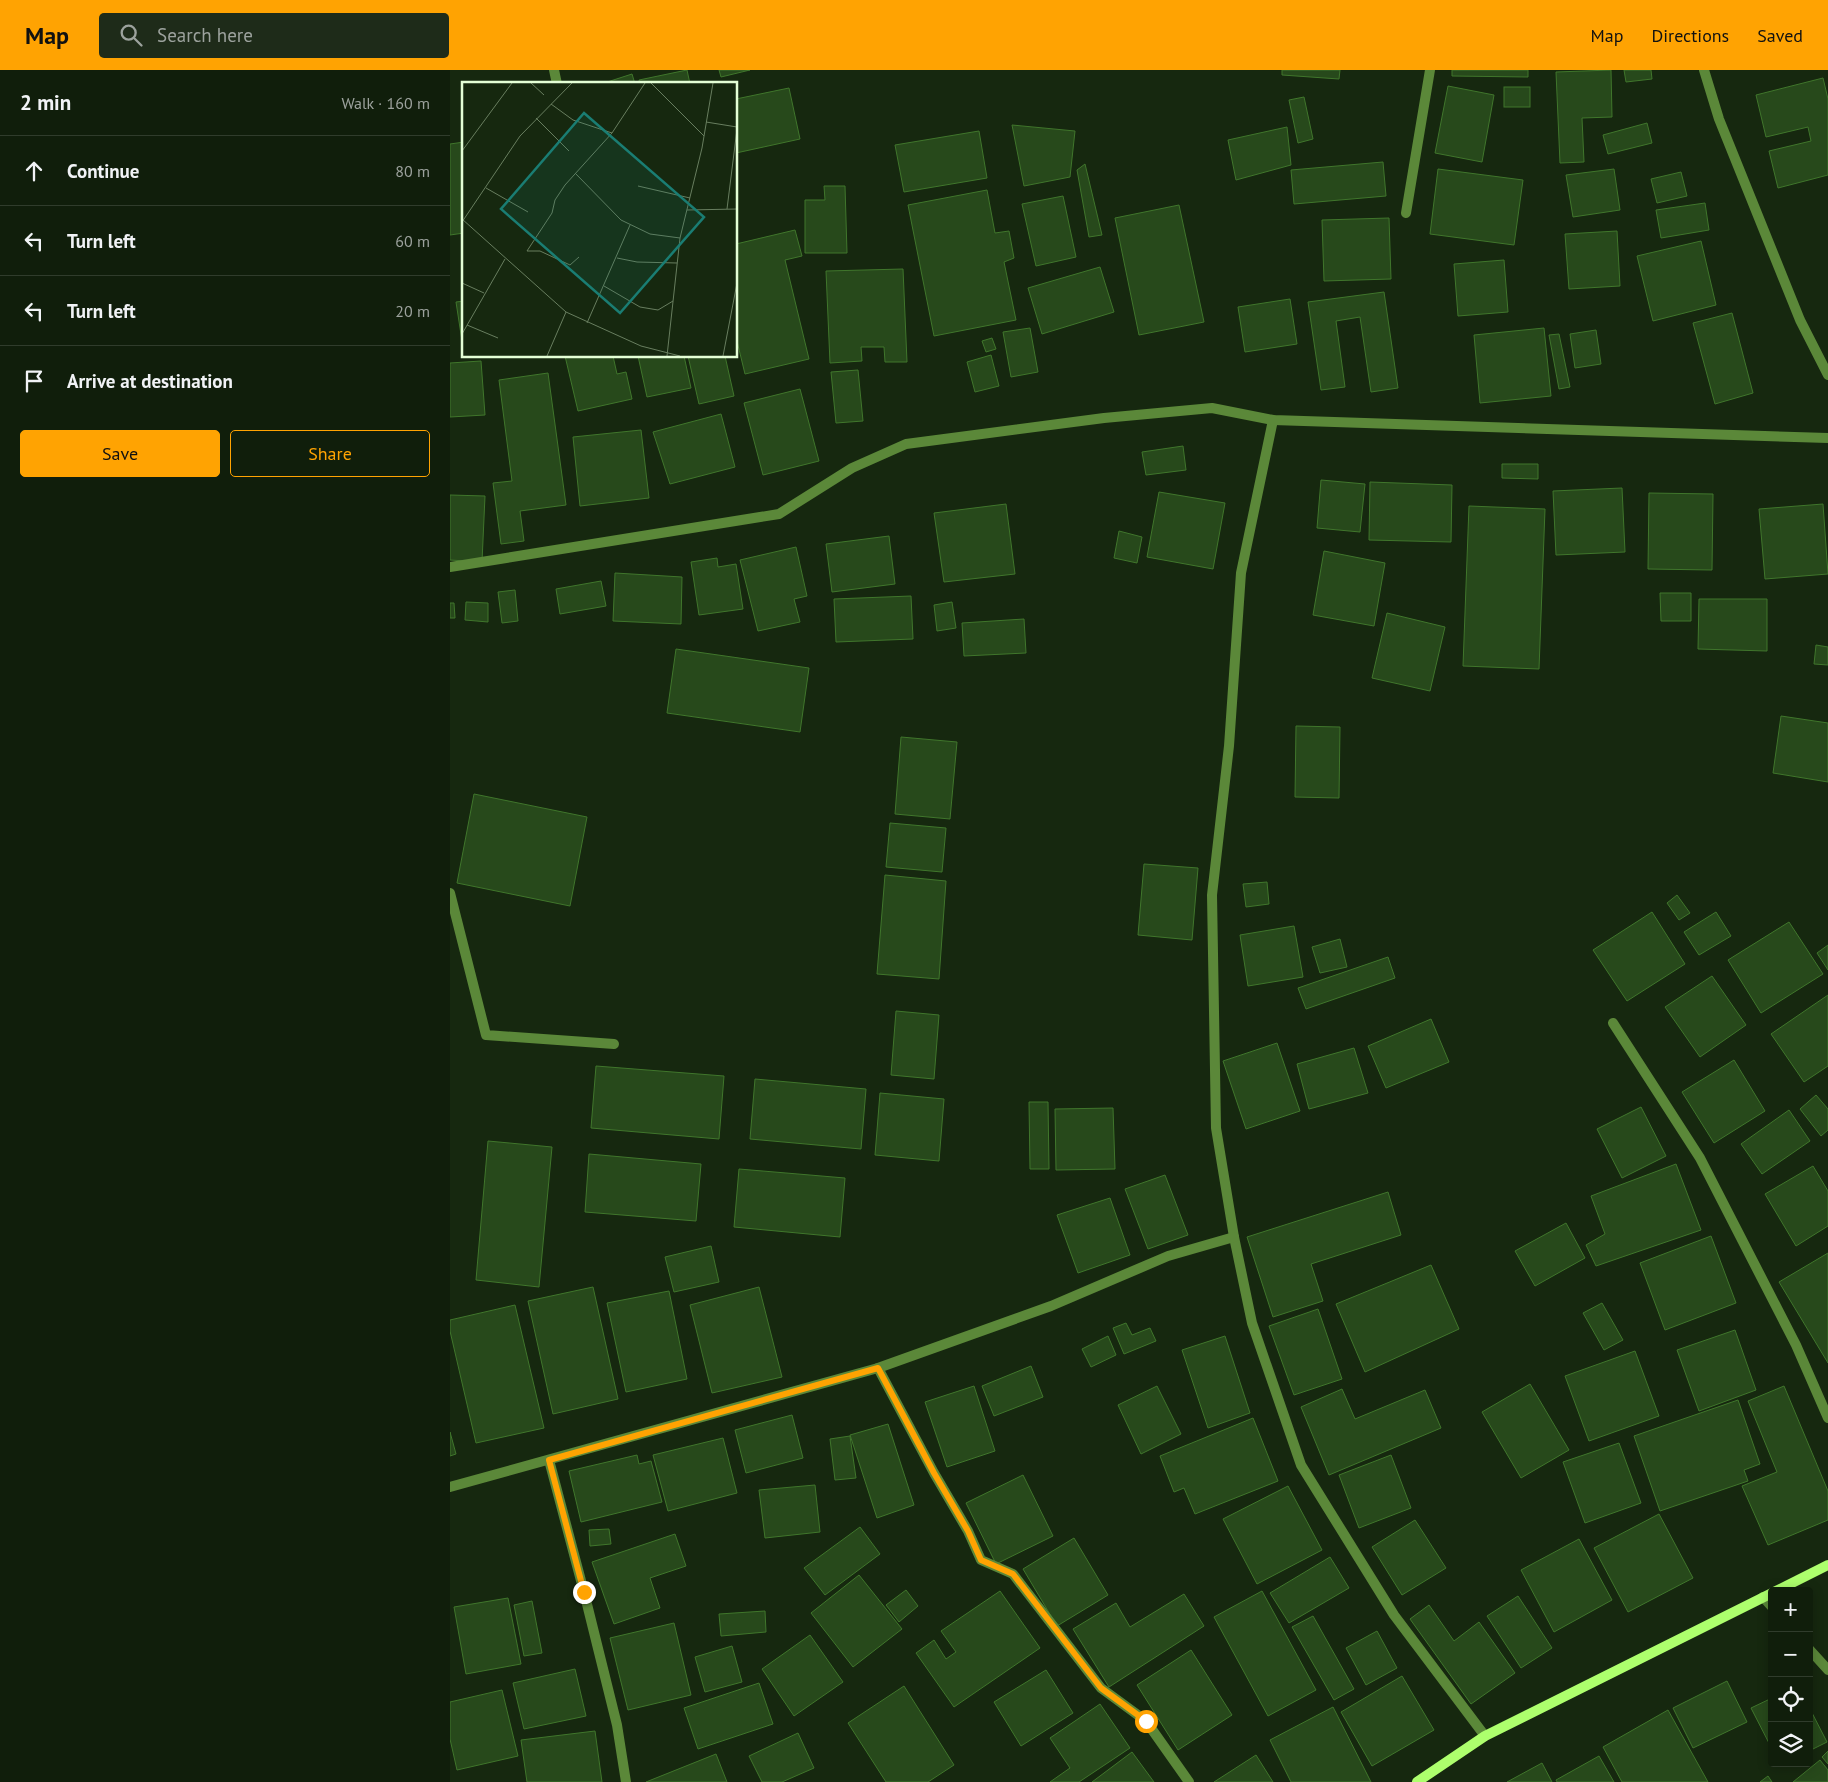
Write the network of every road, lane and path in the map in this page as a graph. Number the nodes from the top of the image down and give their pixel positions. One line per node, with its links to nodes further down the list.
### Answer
1 (1430, 70): 3 (street)
2 (1704, 70): 4 (street)
3 (1406, 213)
4 (1828, 375)
5 (1274, 420): 6 (street); 7 (street); 11 (street)
6 (1828, 438)
7 (450, 567)
8 (450, 893): 10 (street)
9 (1613, 1022): 13 (street)
10 (614, 1044)
11 (1234, 1237): 12 (street); 21 (street)
12 (878, 1368): 14 (street); 23 (street)
13 (1828, 1418)
14 (549, 1460): 15 (street); 22 (street)
15 (450, 1487)
16 (1828, 1565): 17 (street)
17 (1784, 1587)
18 (1767, 1595): 21 (street)
19 (1813, 1653): 20 (street)
20 (1828, 1670)
21 (1485, 1736): 24 (street)
22 (626, 1782)
23 (1189, 1782)
24 (1417, 1782)

